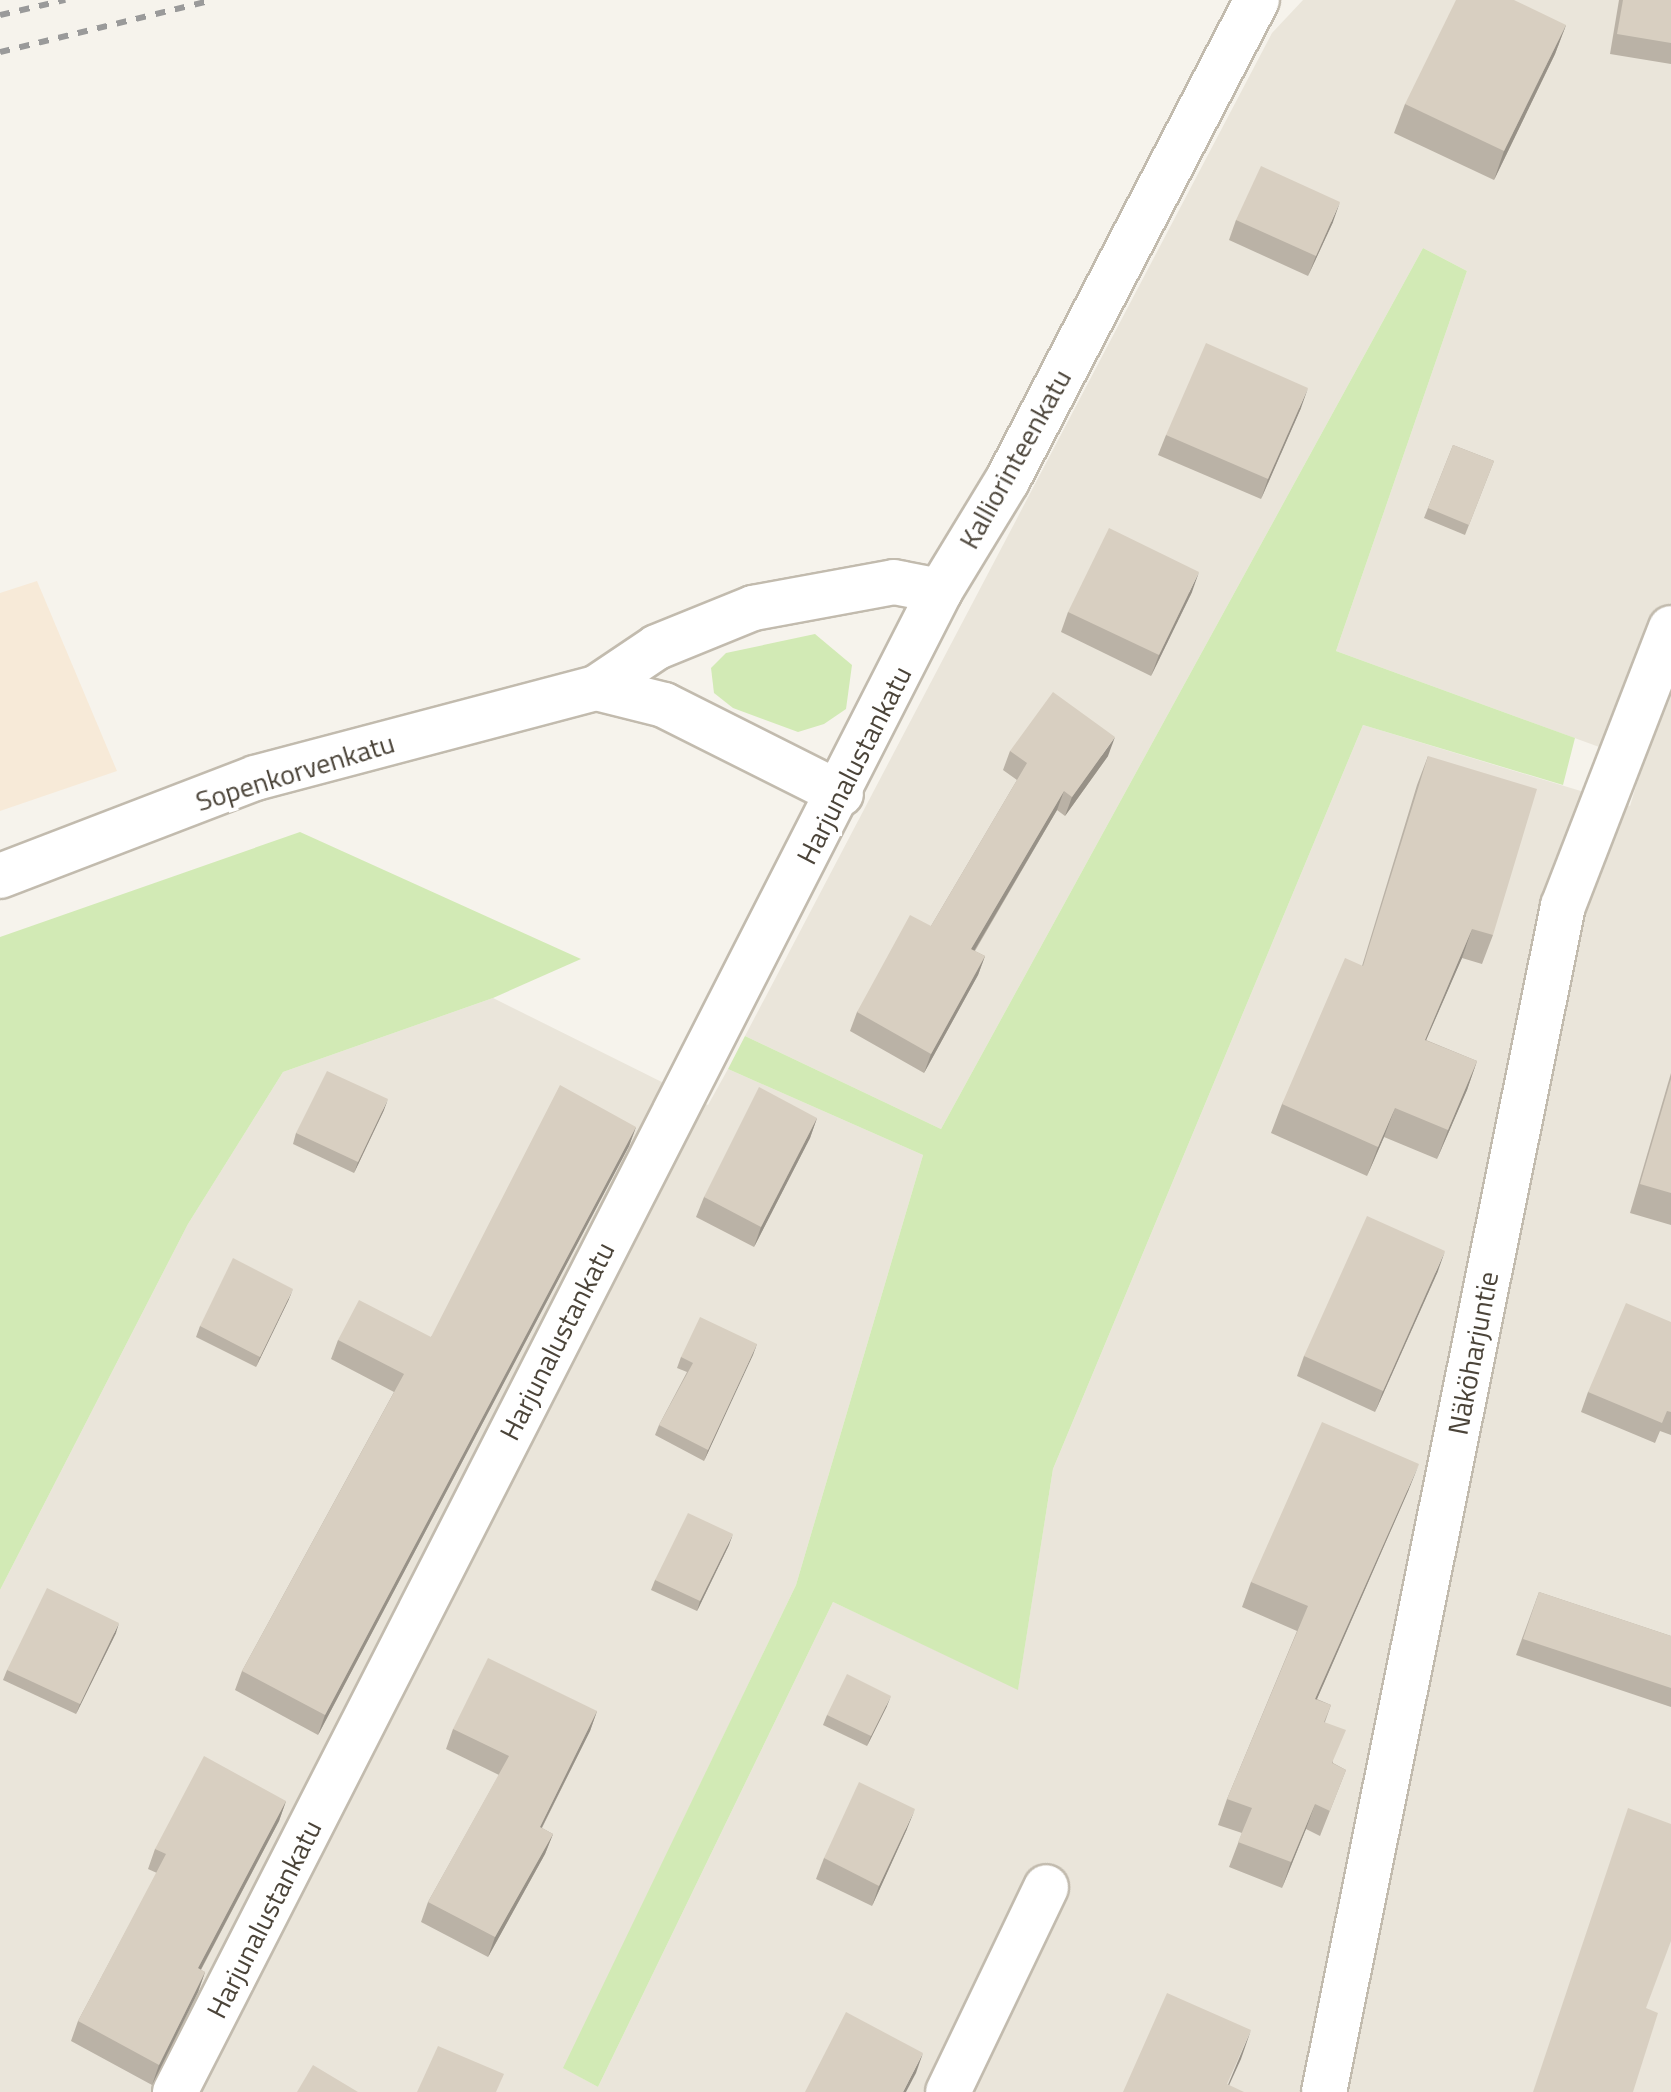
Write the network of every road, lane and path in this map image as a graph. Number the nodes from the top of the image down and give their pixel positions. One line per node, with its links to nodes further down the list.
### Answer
1 (1257, 0): 2 (street, Kalliorinteenkatu)
2 (940, 591): 4 (street); 5 (street, Harjunalustankatu)
3 (1671, 628): 10 (street, Näköharjuntie)
4 (596, 688): 5 (street); 6 (street, Sopenkorvenkatu)
5 (841, 794): 8 (street, Harjunalustankatu)
6 (0, 876)
7 (1046, 1887): 9 (street)
8 (175, 2092)
9 (948, 2092)
10 (1324, 2092)

